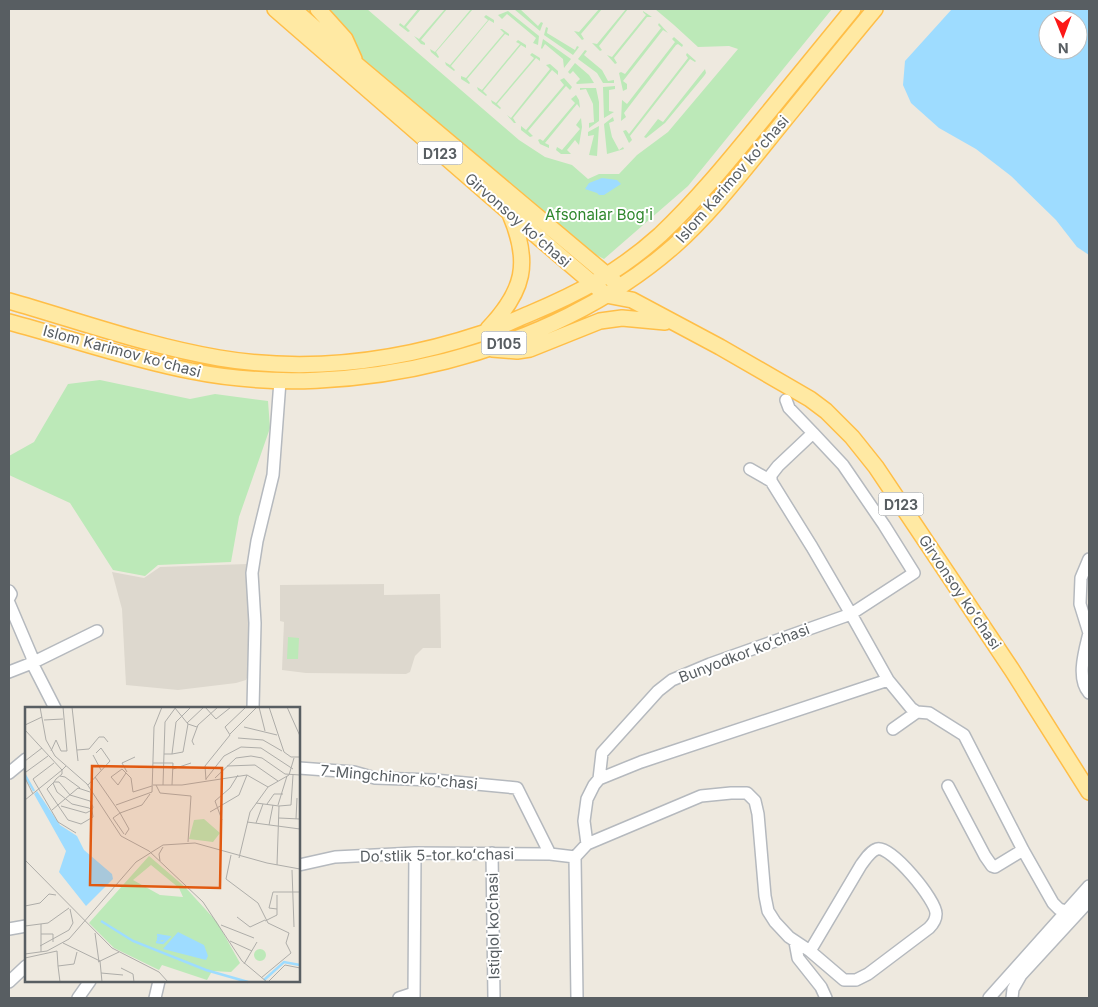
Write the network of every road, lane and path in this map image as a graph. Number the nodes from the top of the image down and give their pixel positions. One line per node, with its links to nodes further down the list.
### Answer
1 (275, 9): 7 (main road, Girvonsoy koʻchasi / D123)
2 (293, 9): 6 (main road, Girvonsoy koʻchasi / D123)
3 (318, 9): 6 (main road)
4 (853, 9): 8 (main road, Islom Karimov koʻchasi / D105)
5 (874, 14): 9 (main road, Islom Karimov koʻchasi / D105)
6 (357, 65): 8 (main road, Girvonsoy koʻchasi / D123)
7 (510, 213): 8 (main road, Girvonsoy koʻchasi / D123); 16 (main road)
8 (600, 280): 9 (main road, D123); 10 (main road, Girvonsoy koʻchasi / D123); 16 (main road, Islom Karimov koʻchasi / D105)
9 (620, 286): 10 (main road, Islom Karimov koʻchasi / D105); 11 (main road, Girvonsoy koʻchasi / D123)
10 (606, 295): 11 (main road, Girvonsoy koʻchasi / D123); 18 (main road, Islom Karimov koʻchasi / D105)
11 (632, 300): 15 (main road, Girvonsoy koʻchasi / D123)
12 (9, 302): 13 (main road, Islom Karimov koʻchasi / D105)
13 (68, 318): 16 (main road, Islom Karimov koʻchasi / D105); 17 (main road)
14 (9, 322): 17 (main road, Islom Karimov koʻchasi / D105)
15 (674, 323): 18 (main road); 44 (main road, Girvonsoy koʻchasi / D123)
16 (485, 333)
17 (63, 337): 19 (main road, Islom Karimov koʻchasi / D105)
18 (488, 349): 19 (main road, Islom Karimov koʻchasi / D105)
19 (280, 382): 36 (street)
20 (786, 400): 21 (street, Bunyodkor koʻchasi)
21 (813, 433): 23 (street); 28 (street, Bunyodkor koʻchasi)
22 (750, 470): 23 (street)
23 (771, 481): 28 (street)
24 (1089, 559): 30 (street)
25 (9, 591): 26 (street)
26 (9, 598)
27 (9, 603): 31 (street)
28 (851, 614): 33 (street); 42 (street, Bunyodkor koʻchasi)
29 (97, 631): 31 (street)
30 (1089, 633): 34 (street)
31 (32, 663): 32 (street); 35 (street)
32 (9, 672)
33 (888, 680): 37 (street); 42 (street)
34 (1089, 693)
35 (54, 707)
36 (254, 707)
37 (917, 712): 38 (street); 46 (street)
38 (893, 729)
39 (25, 760): 41 (street)
40 (300, 768): 49 (street, 7-Mingchinor ko'chasi)
41 (9, 773)
42 (599, 779): 45 (street, Bunyodkor koʻchasi)
43 (948, 786): 46 (street)
44 (1089, 790)
45 (586, 844): 50 (street); 57 (street)
46 (1024, 850): 54 (street)
47 (415, 853): 48 (street, Doʻstlik 5-tor koʻchasi); 51 (street, Doʻstlik 5-tor koʻchasi); 63 (street)
48 (492, 853): 49 (street, Doʻstlik 5-tor koʻchasi); 67 (street, Istiqlol ko‘chasi)
49 (550, 854): 50 (street, Doʻstlik 5-tor koʻchasi)
50 (575, 857): 68 (street)
51 (300, 866)
52 (1089, 886): 54 (street)
53 (1089, 901): 71 (street)
54 (1066, 911): 70 (street)
55 (25, 926): 56 (street)
56 (9, 929)
57 (795, 942): 58 (street); 69 (street)
58 (810, 951): 58 (street)
59 (25, 967): 60 (street)
60 (9, 982)
61 (89, 982): 64 (street)
62 (159, 982): 65 (street)
63 (414, 996): 66 (street)
64 (78, 998)
65 (155, 998)
66 (399, 998)
67 (494, 998)
68 (578, 998)
69 (826, 998)
70 (988, 998)
71 (1012, 998)

